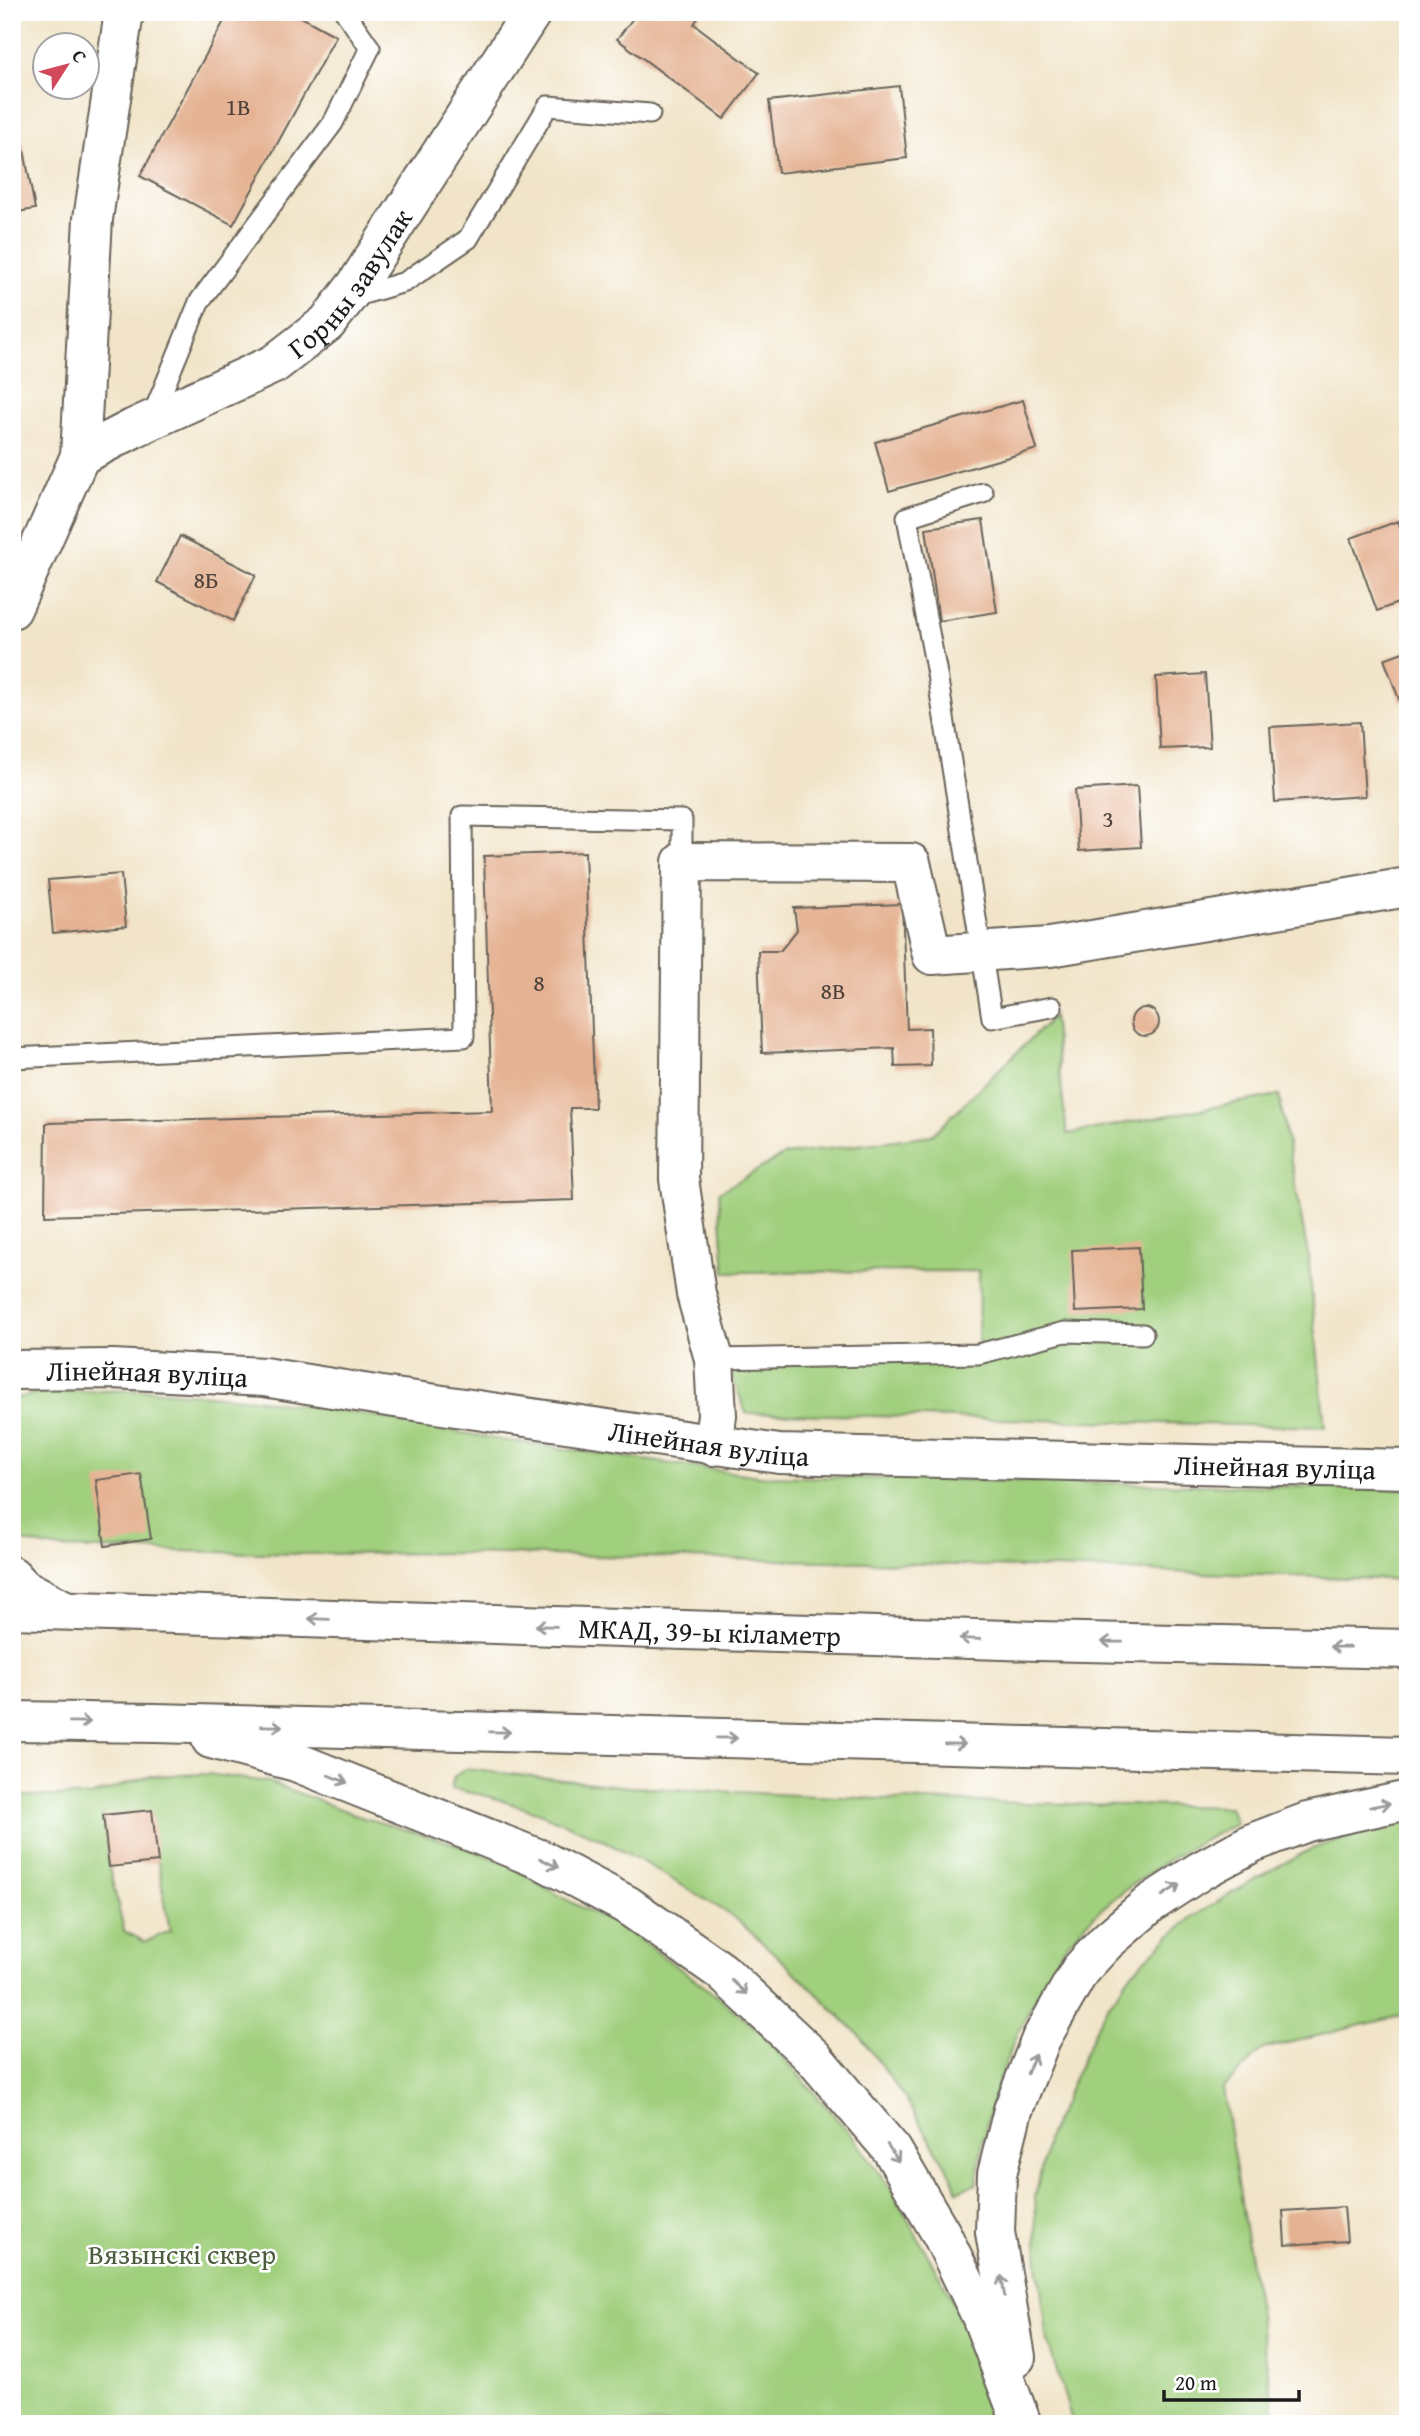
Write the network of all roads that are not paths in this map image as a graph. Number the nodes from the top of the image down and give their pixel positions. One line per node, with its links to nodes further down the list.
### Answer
1 (124, 12): 7 (main road)
2 (345, 12): 6 (lane)
3 (531, 12): 5 (main road, Горны завулак)
4 (650, 114): 5 (lane)
5 (345, 299): 6 (main road, Горны завулак)
6 (150, 420): 7 (main road, Горны завулак)
7 (80, 456): 9 (main road)
8 (983, 493): 12 (lane)
9 (12, 608)
10 (682, 862): 12 (main road); 14 (lane); 16 (main road)
11 (1408, 887): 12 (main road)
12 (980, 952): 13 (lane)
13 (1052, 1007)
14 (12, 1058)
15 (1143, 1334): 16 (lane)
16 (714, 1359): 18 (main road)
17 (12, 1370): 18 (main road, Лінейная вуліца)
18 (713, 1446): 19 (main road, Лінейная вуліца)
19 (1408, 1469)
20 (12, 1576): 22 (main road)
21 (12, 1609): 22 (main road, МКАД, 39-ы кіламетр)
22 (68, 1612): 23 (main road, МКАД, 39-ы кіламетр, one-way to 22)
23 (1408, 1648)
24 (12, 1721): 25 (main road, one-way to 25)
25 (155, 1723): 26 (main road, one-way to 26); 28 (main road, one-way to 28)
26 (1408, 1756)
27 (1408, 1800): 29 (main road, one-way to 27)
28 (1022, 2424)
29 (1034, 2424)

